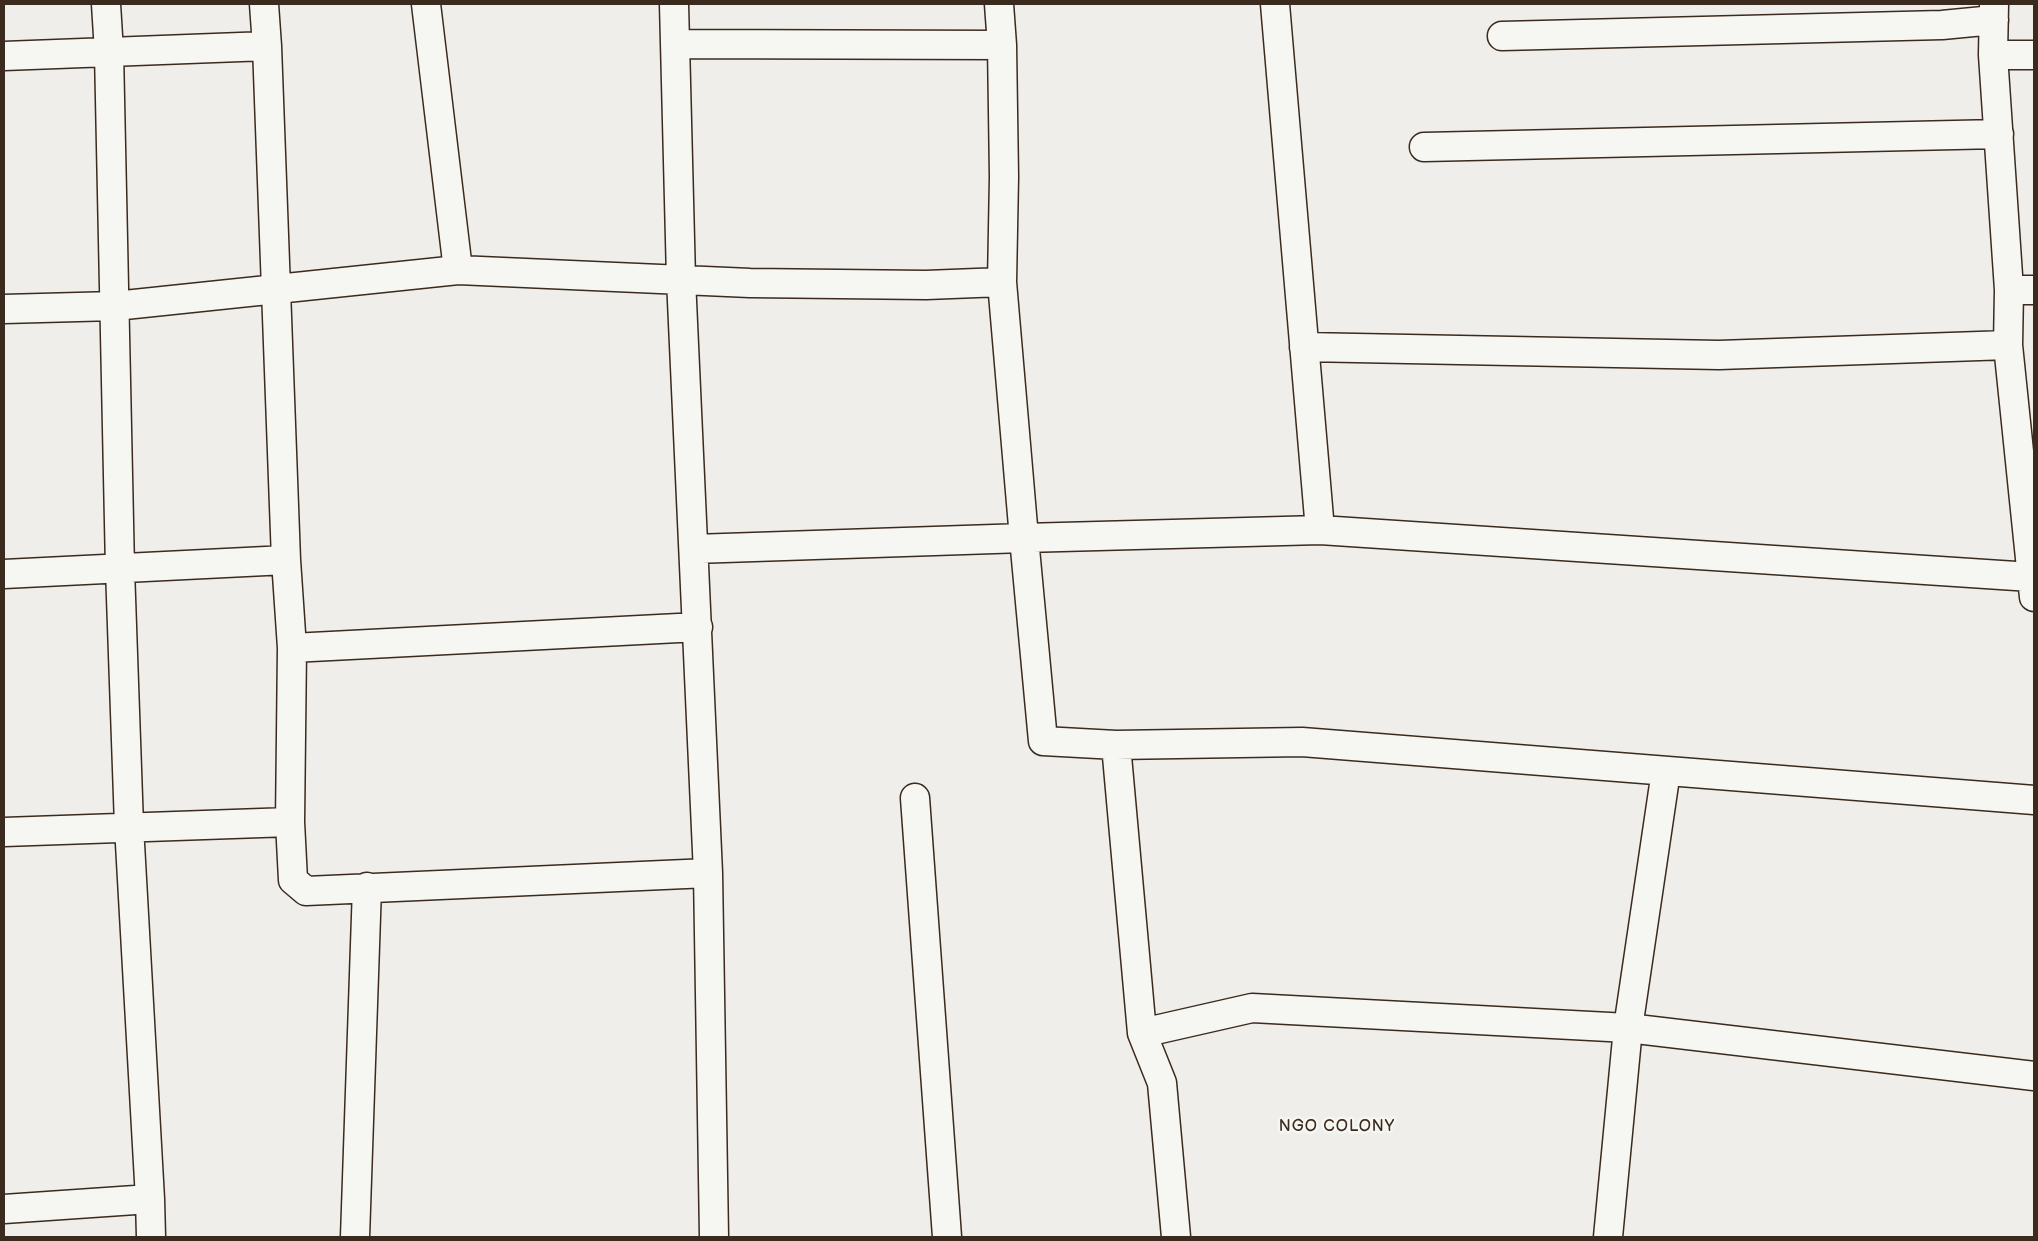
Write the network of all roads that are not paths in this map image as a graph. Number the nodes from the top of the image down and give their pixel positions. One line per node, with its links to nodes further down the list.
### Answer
1 (106, 4): 12 (street)
2 (264, 4): 11 (street)
3 (426, 4): 18 (street)
4 (674, 4): 9 (street)
5 (999, 4): 10 (street)
6 (1275, 4): 26 (street)
7 (1994, 12): 8 (street); 15 (street)
8 (1502, 36)
9 (675, 44): 10 (street); 19 (street)
10 (1002, 45): 20 (street)
11 (266, 46): 12 (street); 21 (street)
12 (108, 52): 14 (street); 23 (street)
13 (2034, 55): 15 (street)
14 (4, 56)
15 (1993, 56): 16 (street)
16 (1999, 134): 17 (street); 22 (street)
17 (1424, 147)
18 (458, 270): 19 (street); 21 (street)
19 (681, 279): 20 (street); 30 (street)
20 (1002, 282): 29 (street)
21 (277, 290): 23 (street); 31 (street)
22 (2021, 290): 25 (street)
23 (115, 306): 24 (street); 32 (street)
24 (4, 309)
25 (2008, 345): 26 (street); 28 (street)
26 (1304, 348): 27 (street)
27 (1320, 530): 29 (street); 34 (street)
28 (2031, 535): 34 (street)
29 (1024, 538): 30 (street); 37 (street)
30 (694, 550): 35 (street)
31 (286, 560): 32 (street); 36 (street)
32 (120, 569): 33 (street); 42 (street)
33 (4, 574)
34 (2033, 587)
35 (698, 627): 36 (street); 44 (street)
36 (292, 648): 41 (street)
37 (1116, 744): 38 (street); 47 (street)
38 (1666, 770): 40 (street); 46 (street)
39 (915, 798): 54 (street)
40 (2034, 800)
41 (290, 822): 42 (street); 45 (street)
42 (129, 826): 43 (street); 49 (street)
43 (4, 832)
44 (708, 873): 45 (street); 53 (street)
45 (367, 887): 52 (street)
46 (1628, 1028): 47 (street); 48 (street); 56 (street)
47 (1142, 1033): 55 (street)
48 (2034, 1076)
49 (150, 1199): 50 (street); 51 (street)
50 (4, 1209)
51 (151, 1237)
52 (355, 1237)
53 (714, 1237)
54 (947, 1237)
55 (1176, 1237)
56 (1608, 1237)

